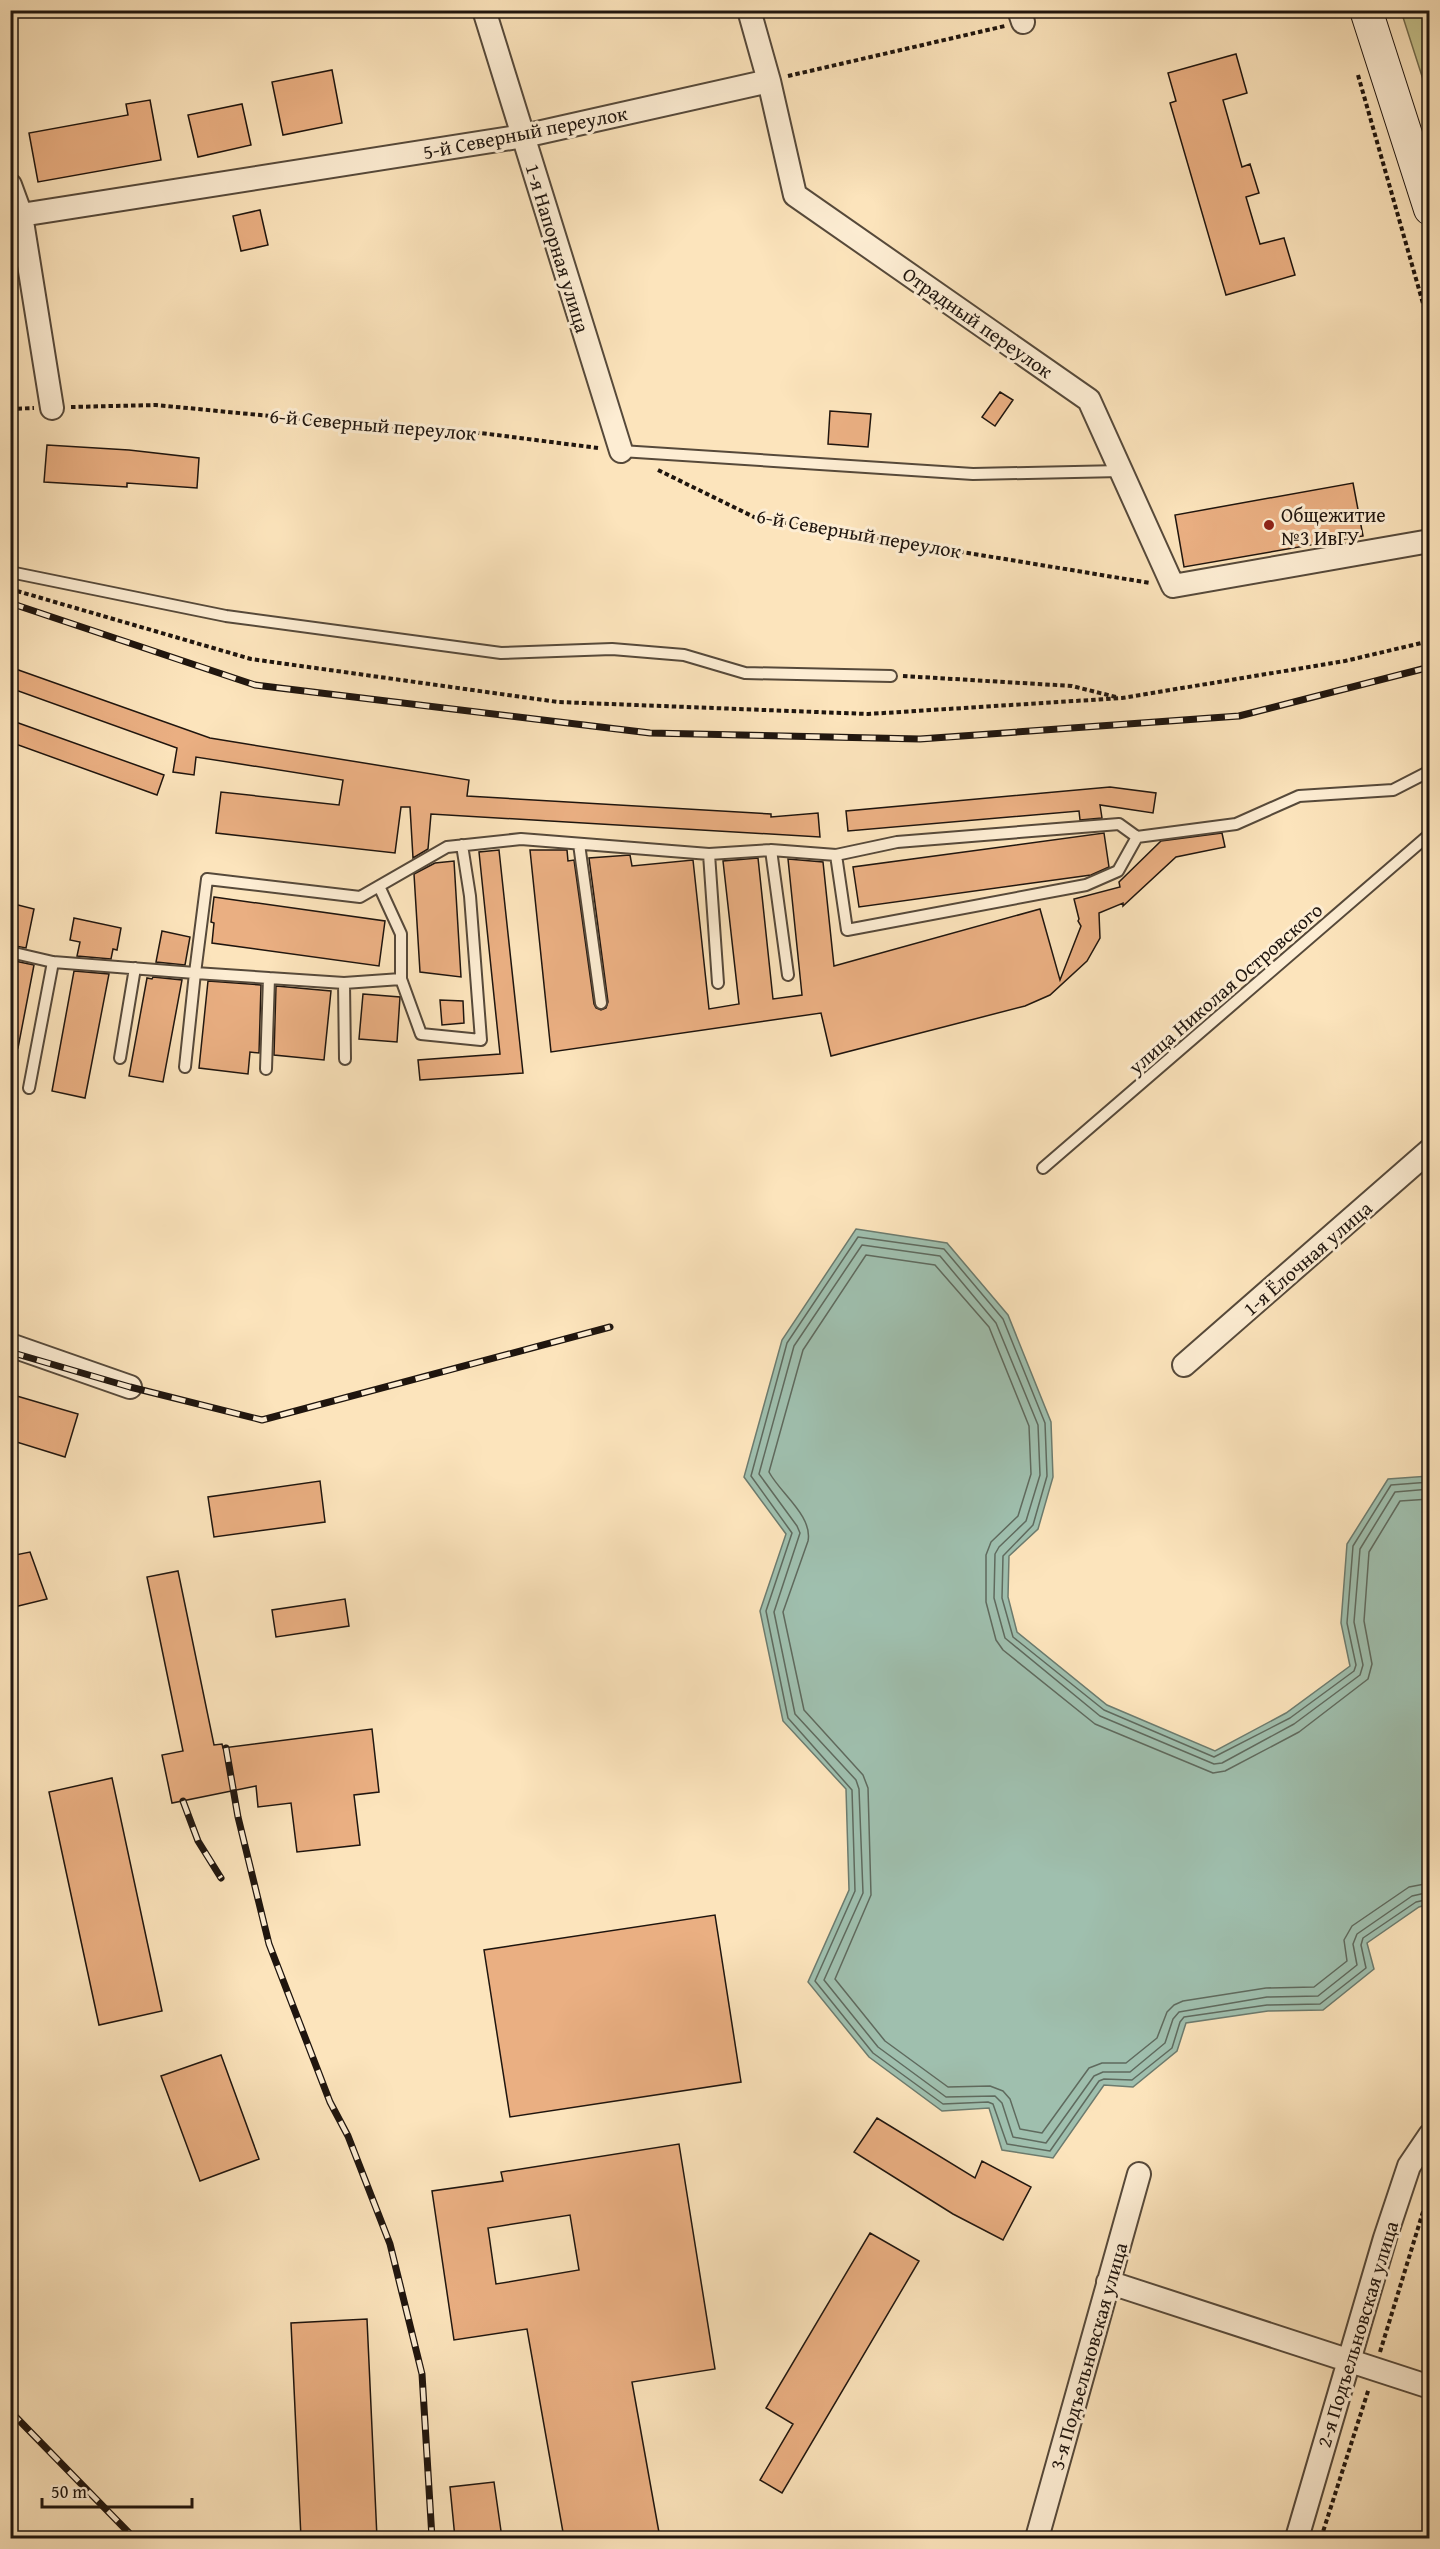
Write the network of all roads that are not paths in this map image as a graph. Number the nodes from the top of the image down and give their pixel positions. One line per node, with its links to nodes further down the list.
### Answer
1 (484, 10): 5 (street, 1-я Напорная улица)
2 (749, 10): 4 (street, Отрадный переулок)
3 (1366, 10): 7 (main road)
4 (769, 81): 5 (street, 5-й Северный переулок); 11 (street, Отрадный переулок)
5 (524, 136): 8 (street, 5-й Северный переулок); 10 (street, 1-я Напорная улица)
6 (10, 185): 8 (street)
7 (1430, 209)
8 (21, 215): 9 (street)
9 (52, 408)
10 (621, 451): 11 (lane)
11 (1121, 471): 12 (street, Отрадный переулок)
12 (1430, 541)
13 (10, 572): 14 (lane)
14 (891, 676)
15 (1430, 771): 17 (lane)
16 (1430, 834): 40 (lane, улица Николая Островского)
17 (1137, 837): 22 (lane); 22 (lane)
18 (579, 844): 19 (lane); 21 (lane); 33 (lane)
19 (462, 845): 23 (lane); 30 (lane)
20 (771, 850): 21 (lane); 22 (lane); 28 (lane)
21 (709, 854): 32 (lane)
22 (836, 855)
23 (379, 886): 27 (lane); 30 (lane)
24 (10, 952): 25 (lane)
25 (53, 962): 26 (lane); 38 (lane)
26 (135, 968): 27 (lane); 34 (lane)
27 (195, 973): 29 (lane); 36 (lane)
28 (788, 975)
29 (269, 978): 31 (lane); 37 (lane)
30 (401, 979): 31 (lane)
31 (344, 983): 35 (lane)
32 (718, 983)
33 (601, 1003)
34 (120, 1058)
35 (345, 1059)
36 (184, 1067)
37 (266, 1069)
38 (29, 1088)
39 (1430, 1150): 42 (street, 1-я Ёлочная улица)
40 (1043, 1168)
41 (10, 1345): 43 (street)
42 (1184, 1365)
43 (130, 1388)
44 (1430, 2135): 47 (street, 2-я Подъельновская улица)
45 (1138, 2174): 46 (street, 3-я Подъельновская улица)
46 (1108, 2282): 47 (street); 49 (street, 3-я Подъельновская улица)
47 (1349, 2360): 48 (street); 50 (street, 2-я Подъельновская улица)
48 (1430, 2387)
49 (1037, 2538)
50 (1297, 2538)

